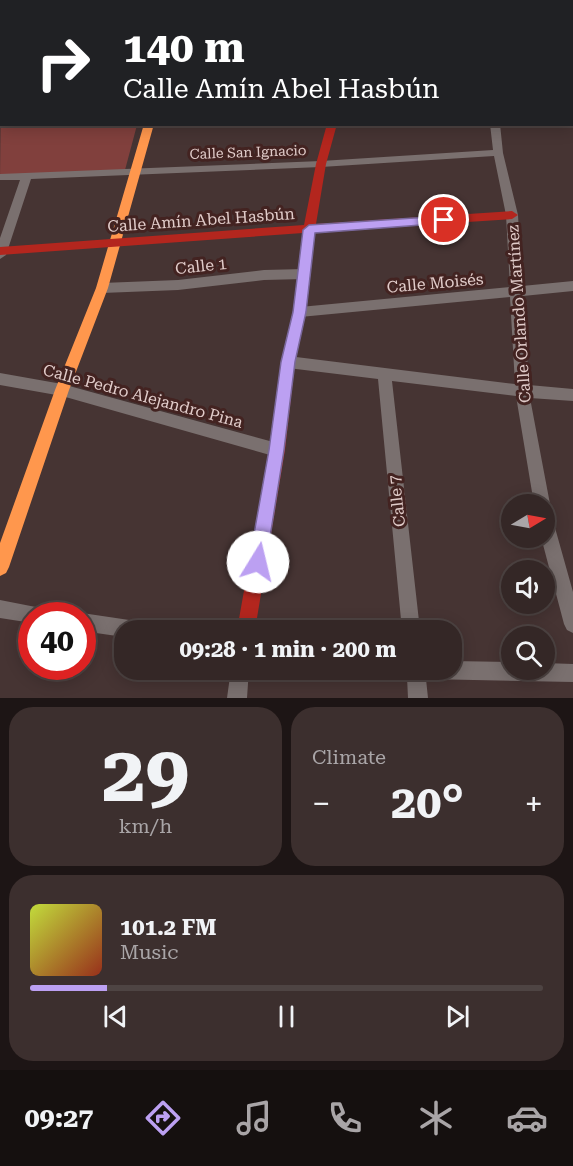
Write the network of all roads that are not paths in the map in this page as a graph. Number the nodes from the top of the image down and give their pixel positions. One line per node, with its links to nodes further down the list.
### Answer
1 (148, 126): 6 (street)
2 (331, 126): 5 (street)
3 (495, 126): 4 (street, Calle Orlando Martínez)
4 (498, 153): 5 (street, Calle San Ignacio); 9 (street, Calle Orlando Martínez)
5 (321, 164): 6 (street, Calle San Ignacio); 10 (street)
6 (137, 171): 7 (street, Calle San Ignacio); 11 (street)
7 (27, 175): 8 (street, Calle San Ignacio); 12 (street)
8 (0, 177)
9 (512, 215): 10 (street, Calle Amín Abel Hasbún); 16 (street, Calle Orlando Martínez)
10 (309, 230): 11 (street, Calle Amín Abel Hasbún); 13 (street)
11 (114, 241): 12 (street, Calle Amín Abel Hasbún); 15 (street)
12 (1, 252)
13 (304, 274): 15 (street, Calle 1); 17 (street)
14 (573, 286): 16 (street, Calle Moisés)
15 (102, 288): 21 (street)
16 (518, 291): 17 (street, Calle Moisés); 22 (street, Calle Orlando Martínez)
17 (300, 312): 18 (street)
18 (288, 362): 19 (street); 24 (street)
19 (384, 373): 22 (street); 31 (street, Calle 7)
20 (0, 380): 21 (street, Calle Pedro Alejandro Pina)
21 (62, 390): 24 (street, Calle Pedro Alejandro Pina); 27 (street)
22 (522, 391): 23 (street); 25 (street, Calle Orlando Martínez)
23 (573, 395)
24 (277, 450): 30 (street)
25 (540, 494)
26 (552, 548): 33 (street)
27 (0, 567)
28 (0, 609): 29 (street)
29 (18, 612)
30 (248, 620)
31 (410, 620)
32 (96, 624): 34 (street)
33 (573, 624)
34 (114, 627)
35 (462, 670): 36 (street)
36 (573, 673)
37 (239, 680): 39 (street)
38 (416, 680): 40 (street)
39 (237, 698)
40 (418, 698)

